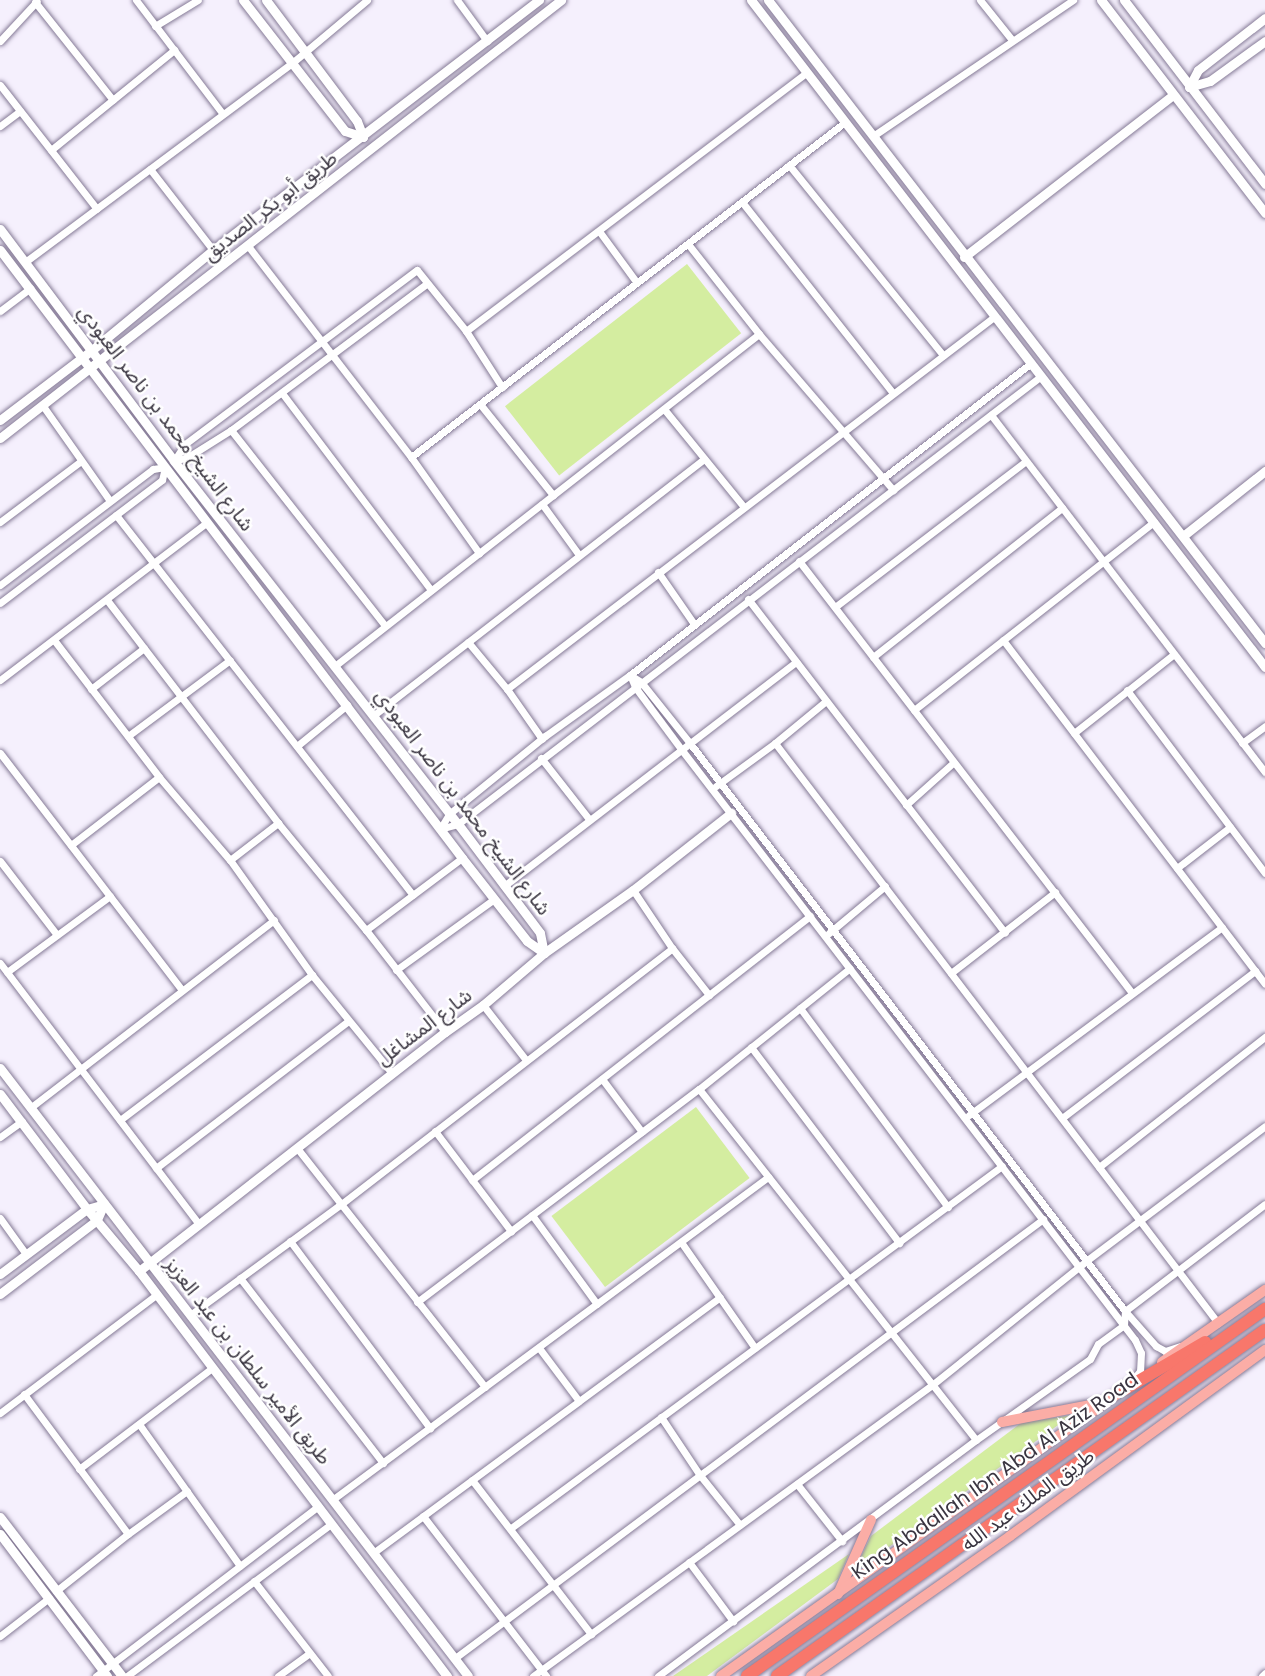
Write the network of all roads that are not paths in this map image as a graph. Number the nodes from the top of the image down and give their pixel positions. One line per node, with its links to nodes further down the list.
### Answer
1 (136, 0): 17 (street)
2 (198, 0): 17 (street)
3 (243, 0): 24 (street)
4 (266, 0): 23 (street)
5 (367, 0): 23 (street)
6 (457, 0): 18 (street)
7 (539, 0): 18 (street, طريق أبو بكر الصديق)
8 (561, 0): 46 (street, طريق أبو بكر الصديق)
9 (751, 0): 25 (street)
10 (768, 0): 34 (street)
11 (980, 0): 19 (street)
12 (1073, 0): 19 (street)
13 (1101, 0): 28 (street)
14 (1124, 0): 27 (street)
15 (36, 1): 20 (street); 29 (street)
16 (1265, 18): 27 (street)
17 (155, 26): 22 (street)
18 (487, 40): 35 (street, طريق أبو بكر الصديق)
19 (1012, 40): 34 (street)
20 (0, 41)
21 (1265, 41): 27 (street)
22 (174, 50): 29 (street); 31 (street)
23 (304, 50): 24 (street); 35 (street)
24 (292, 63): 31 (street); 35 (street)
25 (806, 73): 32 (street); 44 (street)
26 (0, 85): 30 (street)
27 (1189, 87): 39 (street)
28 (1173, 95): 42 (street); 49 (street)
29 (112, 100): 36 (street)
30 (20, 111): 33 (street); 36 (street)
31 (223, 114): 38 (street)
32 (845, 122): 37 (street); 55 (street)
33 (0, 126)
34 (873, 136): 49 (street)
35 (363, 137): 48 (street, طريق أبو بكر الصديق)
36 (51, 150): 41 (street)
37 (789, 165): 40 (street); 60 (street)
38 (150, 169): 41 (street); 48 (street)
39 (1265, 184)
40 (742, 202): 45 (street); 69 (street)
41 (97, 209): 50 (street)
42 (1265, 213)
43 (0, 229): 50 (street, شارع الشيخ محمد بن ناصر العبودي)
44 (599, 231): 51 (street); 56 (street)
45 (688, 244): 51 (street); 57 (street)
46 (248, 246): 58 (street); 64 (street, طريق أبو بكر الصديق)
47 (0, 250): 53 (street, شارع الشيخ محمد بن ناصر العبودي)
48 (213, 250): 59 (street, طريق أبو بكر الصديق)
49 (964, 257): 63 (street)
50 (25, 262): 59 (street, شارع الشيخ محمد بن ناصر العبودي)
51 (637, 283): 68 (street)
52 (426, 284): 56 (street); 58 (street); 61 (street)
53 (30, 288): 54 (street); 62 (street, شارع الشيخ محمد بن ناصر العبودي)
54 (0, 311)
55 (995, 316): 60 (street); 65 (street)
56 (466, 332): 68 (street)
57 (759, 334): 73 (street); 77 (street)
58 (321, 341): 61 (street); 82 (street)
59 (92, 350): 62 (street, طريق أبو بكر الصديق); 64 (street, شارع الشيخ محمد بن ناصر العبودي)
60 (943, 355): 69 (street)
61 (333, 356): 70 (street); 79 (street)
62 (81, 357): 66 (street, شارع الشيخ محمد بن ناصر العبودي); 75 (street, طريق أبو بكر الصديق)
63 (1047, 359): 65 (street); 67 (street); 97 (street)
64 (99, 360): 66 (street, طريق أبو بكر الصديق); 82 (street, شارع الشيخ محمد بن ناصر العبودي)
65 (1031, 363): 67 (street); 86 (street)
66 (89, 369): 72 (street, طريق أبو بكر الصديق); 84 (street, شارع الشيخ محمد بن ناصر العبودي)
67 (1041, 376): 74 (street); 95 (street)
68 (502, 387): 71 (street)
69 (892, 392): 77 (street)
70 (282, 393): 76 (street); 105 (street)
71 (480, 404): 79 (street); 88 (street)
72 (43, 406): 78 (street, طريق أبو بكر الصديق); 81 (street)
73 (664, 409): 80 (street); 88 (street)
74 (991, 415): 83 (street); 87 (street)
75 (0, 420)
76 (231, 430): 82 (street); 111 (street)
77 (843, 430): 86 (street); 91 (street)
78 (0, 438)
79 (411, 457): 98 (street)
80 (704, 459): 91 (street); 99 (street)
81 (81, 461): 89 (street); 94 (street)
82 (174, 461): 121 (street, شارع الشيخ محمد بن ناصر العبودي)
83 (1026, 461): 92 (street); 109 (street)
84 (165, 467): 89 (street); 93 (street); 96 (street, شارع الشيخ محمد بن ناصر العبودي)
85 (1265, 471): 97 (street)
86 (882, 480): 87 (street); 110 (street)
87 (893, 490): 100 (street)
88 (553, 495): 90 (street)
89 (110, 501): 104 (street)
90 (542, 504): 98 (street); 99 (street)
91 (743, 506): 103 (street)
92 (1062, 508): 101 (street); 118 (street)
93 (116, 515): 102 (street); 108 (street)
94 (0, 522)
95 (1154, 522): 101 (street); 122 (street)
96 (206, 523): 102 (street); 131 (street, شارع الشيخ محمد بن ناصر العبودي)
97 (1183, 536): 115 (street)
98 (479, 553): 105 (street)
99 (579, 555): 114 (street)
100 (799, 561): 106 (street); 109 (street)
101 (1103, 562): 113 (street); 117 (street)
102 (154, 564): 107 (street); 119 (street)
103 (658, 572): 110 (street); 127 (street)
104 (0, 585)
105 (431, 590): 111 (street)
106 (748, 599): 120 (street); 125 (street)
107 (107, 600): 112 (street); 116 (street)
108 (0, 603)
109 (835, 608): 118 (street)
110 (694, 624): 123 (street)
111 (385, 626): 121 (street)
112 (54, 640): 124 (street); 126 (street)
113 (1003, 640): 132 (street); 135 (street)
114 (468, 642): 127 (street); 133 (street)
115 (1265, 643)
116 (144, 648): 126 (street); 129 (street)
117 (1174, 654): 128 (street); 140 (street)
118 (873, 657): 132 (street)
119 (230, 660): 129 (street); 141 (street)
120 (796, 662): 130 (street); 138 (street)
121 (336, 665): 133 (street, شارع الشيخ محمد بن ناصر العبودي)
122 (1265, 667)
123 (630, 675): 125 (street); 137 (street)
124 (0, 680)
125 (638, 685): 138 (street); 142 (street); 144 (street)
126 (91, 689): 136 (street)
127 (507, 689): 137 (street)
128 (1127, 690): 135 (street); 158 (street)
129 (182, 698): 136 (street); 156 (street)
130 (826, 701): 139 (street); 152 (street)
131 (347, 705): 141 (street); 159 (street, شارع الشيخ محمد بن ناصر العبودي)
132 (914, 710): 146 (street)
133 (374, 715): 154 (street, شارع الشيخ محمد بن ناصر العبودي)
134 (1265, 726): 140 (street)
135 (1074, 733): 164 (street)
136 (128, 736): 149 (street)
137 (542, 739): 154 (street)
138 (689, 742): 142 (street); 150 (street)
139 (775, 743): 150 (street); 167 (street)
140 (1242, 743): 148 (street)
141 (297, 746): 170 (street)
142 (681, 749): 151 (street); 155 (street)
143 (0, 753): 145 (street)
144 (541, 758): 155 (street); 157 (street)
145 (7, 762): 147 (street); 160 (street)
146 (954, 762): 152 (street); 169 (street)
147 (0, 768)
148 (1265, 772)
149 (159, 777): 160 (street); 162 (street)
150 (720, 783): 151 (street); 177 (street)
151 (712, 789): 153 (street)
152 (906, 805): 178 (street)
153 (732, 813): 168 (street, شارع المشاغل); 173 (street)
154 (449, 814): 157 (street, شارع الشيخ محمد بن ناصر العبودي); 159 (street)
155 (589, 819): 166 (street)
156 (278, 823): 162 (street); 176 (street)
157 (458, 824): 159 (street); 166 (street, شارع الشيخ محمد بن ناصر العبودي)
158 (1230, 826): 164 (street); 165 (street)
159 (440, 829): 161 (street, شارع الشيخ محمد بن ناصر العبودي)
160 (71, 845): 171 (street)
161 (462, 858): 170 (street); 172 (street, شارع الشيخ محمد بن ناصر العبودي)
162 (230, 860): 174 (street)
163 (0, 861): 179 (street)
164 (1177, 868): 175 (street)
165 (1265, 873)
166 (504, 886): 182 (street, شارع الشيخ محمد بن ناصر العبودي)
167 (885, 886): 177 (street); 188 (street)
168 (633, 890): 181 (street); 182 (street, شارع المشاغل)
169 (1055, 892): 178 (street); 192 (street)
170 (413, 895): 176 (street)
171 (110, 896): 179 (street); 191 (street)
172 (494, 898): 182 (street, شارع الشيخ محمد بن ناصر العبودي); 185 (street)
173 (810, 916): 180 (street); 193 (street)
174 (274, 920): 189 (street); 191 (street)
175 (1221, 927): 186 (street); 192 (street)
176 (366, 930): 185 (street)
177 (832, 930): 180 (street); 209 (street)
178 (1005, 933): 188 (street)
179 (57, 935): 187 (street)
180 (825, 936): 184 (street)
181 (672, 948): 193 (street); 200 (street)
182 (544, 953): 194 (street, شارع المشاغل)
183 (0, 963): 187 (street)
184 (850, 968): 195 (street); 210 (street)
185 (396, 970): 197 (street)
186 (1255, 971): 190 (street); 211 (street)
187 (7, 972): 202 (street)
188 (951, 973): 203 (street)
189 (312, 975): 196 (street); 212 (street)
190 (1265, 984)
191 (182, 990): 202 (street)
192 (1132, 993): 203 (street)
193 (710, 995): 205 (street)
194 (483, 1005): 197 (street, شارع المشاغل); 200 (street)
195 (800, 1008): 199 (street); 227 (street)
196 (348, 1021): 204 (street); 221 (street)
197 (445, 1032): 204 (street, شارع المشاغل)
198 (1265, 1037): 220 (street)
199 (751, 1047): 206 (street); 238 (street)
200 (526, 1060): 215 (street)
201 (0, 1068): 208 (street, طريق الأمير سلطان بن عبد العزيز)
202 (81, 1070): 208 (street); 212 (street)
203 (1027, 1072): 209 (street); 211 (street)
204 (392, 1073): 218 (street, شارع المشاغل)
205 (602, 1079): 216 (street); 223 (street)
206 (699, 1089): 216 (street); 222 (street)
207 (0, 1094): 213 (street, طريق الأمير سلطان بن عبد العزيز)
208 (30, 1108): 224 (street, طريق الأمير سلطان بن عبد العزيز)
209 (972, 1113): 210 (street); 240 (street)
210 (965, 1118): 219 (street)
211 (1062, 1118): 220 (street)
212 (120, 1120): 221 (street)
213 (22, 1121): 217 (street); 228 (street, طريق الأمير سلطان بن عبد العزيز)
214 (1265, 1126): 233 (street)
215 (435, 1131): 223 (street); 226 (street)
216 (642, 1132): 229 (street)
217 (0, 1137)
218 (297, 1148): 226 (street); 234 (street, شارع المشاغل)
219 (1002, 1166): 227 (street); 231 (street)
220 (1100, 1167): 233 (street)
221 (156, 1168): 234 (street)
222 (768, 1177): 237 (street); 247 (street)
223 (472, 1180): 235 (street)
224 (104, 1204): 228 (street); 232 (street); 241 (street, طريق الأمير سلطان بن عبد العزيز)
225 (1265, 1204): 243 (street)
226 (340, 1205): 236 (street); 252 (street)
227 (948, 1207): 238 (street)
228 (87, 1209): 232 (street, طريق الأمير سلطان بن عبد العزيز); 239 (street)
229 (532, 1215): 235 (street); 253 (street)
230 (0, 1218): 239 (street)
231 (1043, 1219): 242 (street); 260 (street)
232 (97, 1220): 244 (street, طريق الأمير سلطان بن عبد العزيز); 249 (street)
233 (1141, 1220): 240 (street); 243 (street)
234 (198, 1223): 241 (street, شارع المشاغل)
235 (511, 1231): 252 (street)
236 (290, 1242): 246 (street); 276 (street)
237 (681, 1242): 251 (street); 253 (street)
238 (899, 1243): 247 (street)
239 (27, 1254): 245 (street)
240 (1086, 1262): 242 (street); 255 (street)
241 (151, 1263): 244 (street, شارع المشاغل); 256 (street, طريق الأمير سلطان بن عبد العزيز)
242 (1080, 1267): 258 (street); 266 (street)
243 (1179, 1270): 255 (street); 257 (street)
244 (139, 1271): 250 (street, طريق الأمير سلطان بن عبد العزيز)
245 (0, 1274)
246 (240, 1278): 256 (street); 278 (street)
247 (849, 1280): 260 (street); 263 (street)
248 (1265, 1290): 257 (main road, طريق الملك عبد الله)
249 (0, 1294)
250 (156, 1294): 265 (street, طريق الأمير سلطان بن عبد العزيز); 269 (street)
251 (720, 1297): 263 (street); 270 (street)
252 (417, 1302): 267 (street)
253 (597, 1304): 262 (street)
254 (1265, 1307): 268 (highway); 321 (highway, King Abdallah Ibn Abd Al Aziz Road)
255 (1125, 1311): 258 (street); 261 (street)
256 (190, 1315): 284 (street, طريق الأمير سلطان بن عبد العزيز)
257 (1218, 1323): 261 (main road, طريق الملك عبد الله)
258 (1124, 1325): 268 (street); 274 (street)
259 (1265, 1330): 322 (highway, King Abdallah Ibn Abd Al Aziz Road)
260 (890, 1331): 266 (street); 280 (street)
261 (1192, 1340): 268 (main road, طريق الملك عبد الله)
262 (539, 1348): 267 (street); 270 (street)
263 (755, 1348): 273 (street)
264 (1265, 1350): 323 (main road, طريق الملك عبد الله)
265 (212, 1368): 275 (street); 285 (street, طريق الأمير سلطان بن عبد العزيز)
266 (932, 1385): 277 (street); 282 (street)
267 (485, 1387): 276 (street)
268 (1125, 1389): 271 (main road, طريق الملك عبد الله)
269 (24, 1394): 272 (street); 279 (street)
270 (579, 1401): 281 (street)
271 (1109, 1401): 274 (main road); 301 (main road, طريق الملك عبد الله)
272 (0, 1413)
273 (661, 1418): 280 (street); 291 (street)
274 (1002, 1422): 277 (street)
275 (139, 1424): 279 (street); 283 (street)
276 (430, 1428): 278 (street)
277 (976, 1440): 288 (street)
278 (383, 1462): 284 (street)
279 (80, 1469): 293 (street)
280 (699, 1474): 290 (street); 299 (street)
281 (472, 1480): 286 (street); 291 (street)
282 (797, 1484): 290 (street); 294 (street)
283 (187, 1491): 293 (street); 297 (street)
284 (332, 1500): 295 (street, طريق الأمير سلطان بن عبد العزيز)
285 (318, 1506): 289 (street, طريق الأمير سلطان بن عبد العزيز); 297 (street)
286 (423, 1516): 295 (street); 304 (street)
287 (0, 1517): 300 (street)
288 (871, 1520): 294 (street); 301 (main road)
289 (331, 1524): 298 (street); 316 (street, طريق الأمير سلطان بن عبد العزيز)
290 (740, 1525): 296 (street)
291 (511, 1528): 299 (street)
292 (0, 1534): 302 (street)
293 (128, 1534): 300 (street)
294 (842, 1541): 303 (street)
295 (373, 1553): 308 (street, طريق الأمير سلطان بن عبد العزيز)
296 (689, 1562): 303 (street); 305 (street)
297 (240, 1566): 309 (street)
298 (254, 1581): 307 (street); 313 (street)
299 (552, 1585): 304 (street); 305 (street)
300 (57, 1591): 309 (street)
301 (838, 1594): 320 (main road, طريق الملك عبد الله)
302 (49, 1598): 306 (street); 311 (street)
303 (733, 1621): 319 (street)
304 (502, 1622): 308 (street); 310 (street)
305 (591, 1634): 310 (street)
306 (0, 1636)
307 (310, 1653): 314 (street); 315 (street)
308 (454, 1658): 317 (street, طريق الأمير سلطان بن عبد العزيز)
309 (112, 1664): 311 (street); 312 (street)
310 (544, 1673): 318 (street)
311 (102, 1674)
312 (122, 1676)
313 (127, 1676)
314 (278, 1676)
315 (328, 1676)
316 (447, 1676)
317 (468, 1676)
318 (533, 1676)
319 (658, 1676)
320 (721, 1676)
321 (747, 1676)
322 (777, 1676)
323 (810, 1676)

